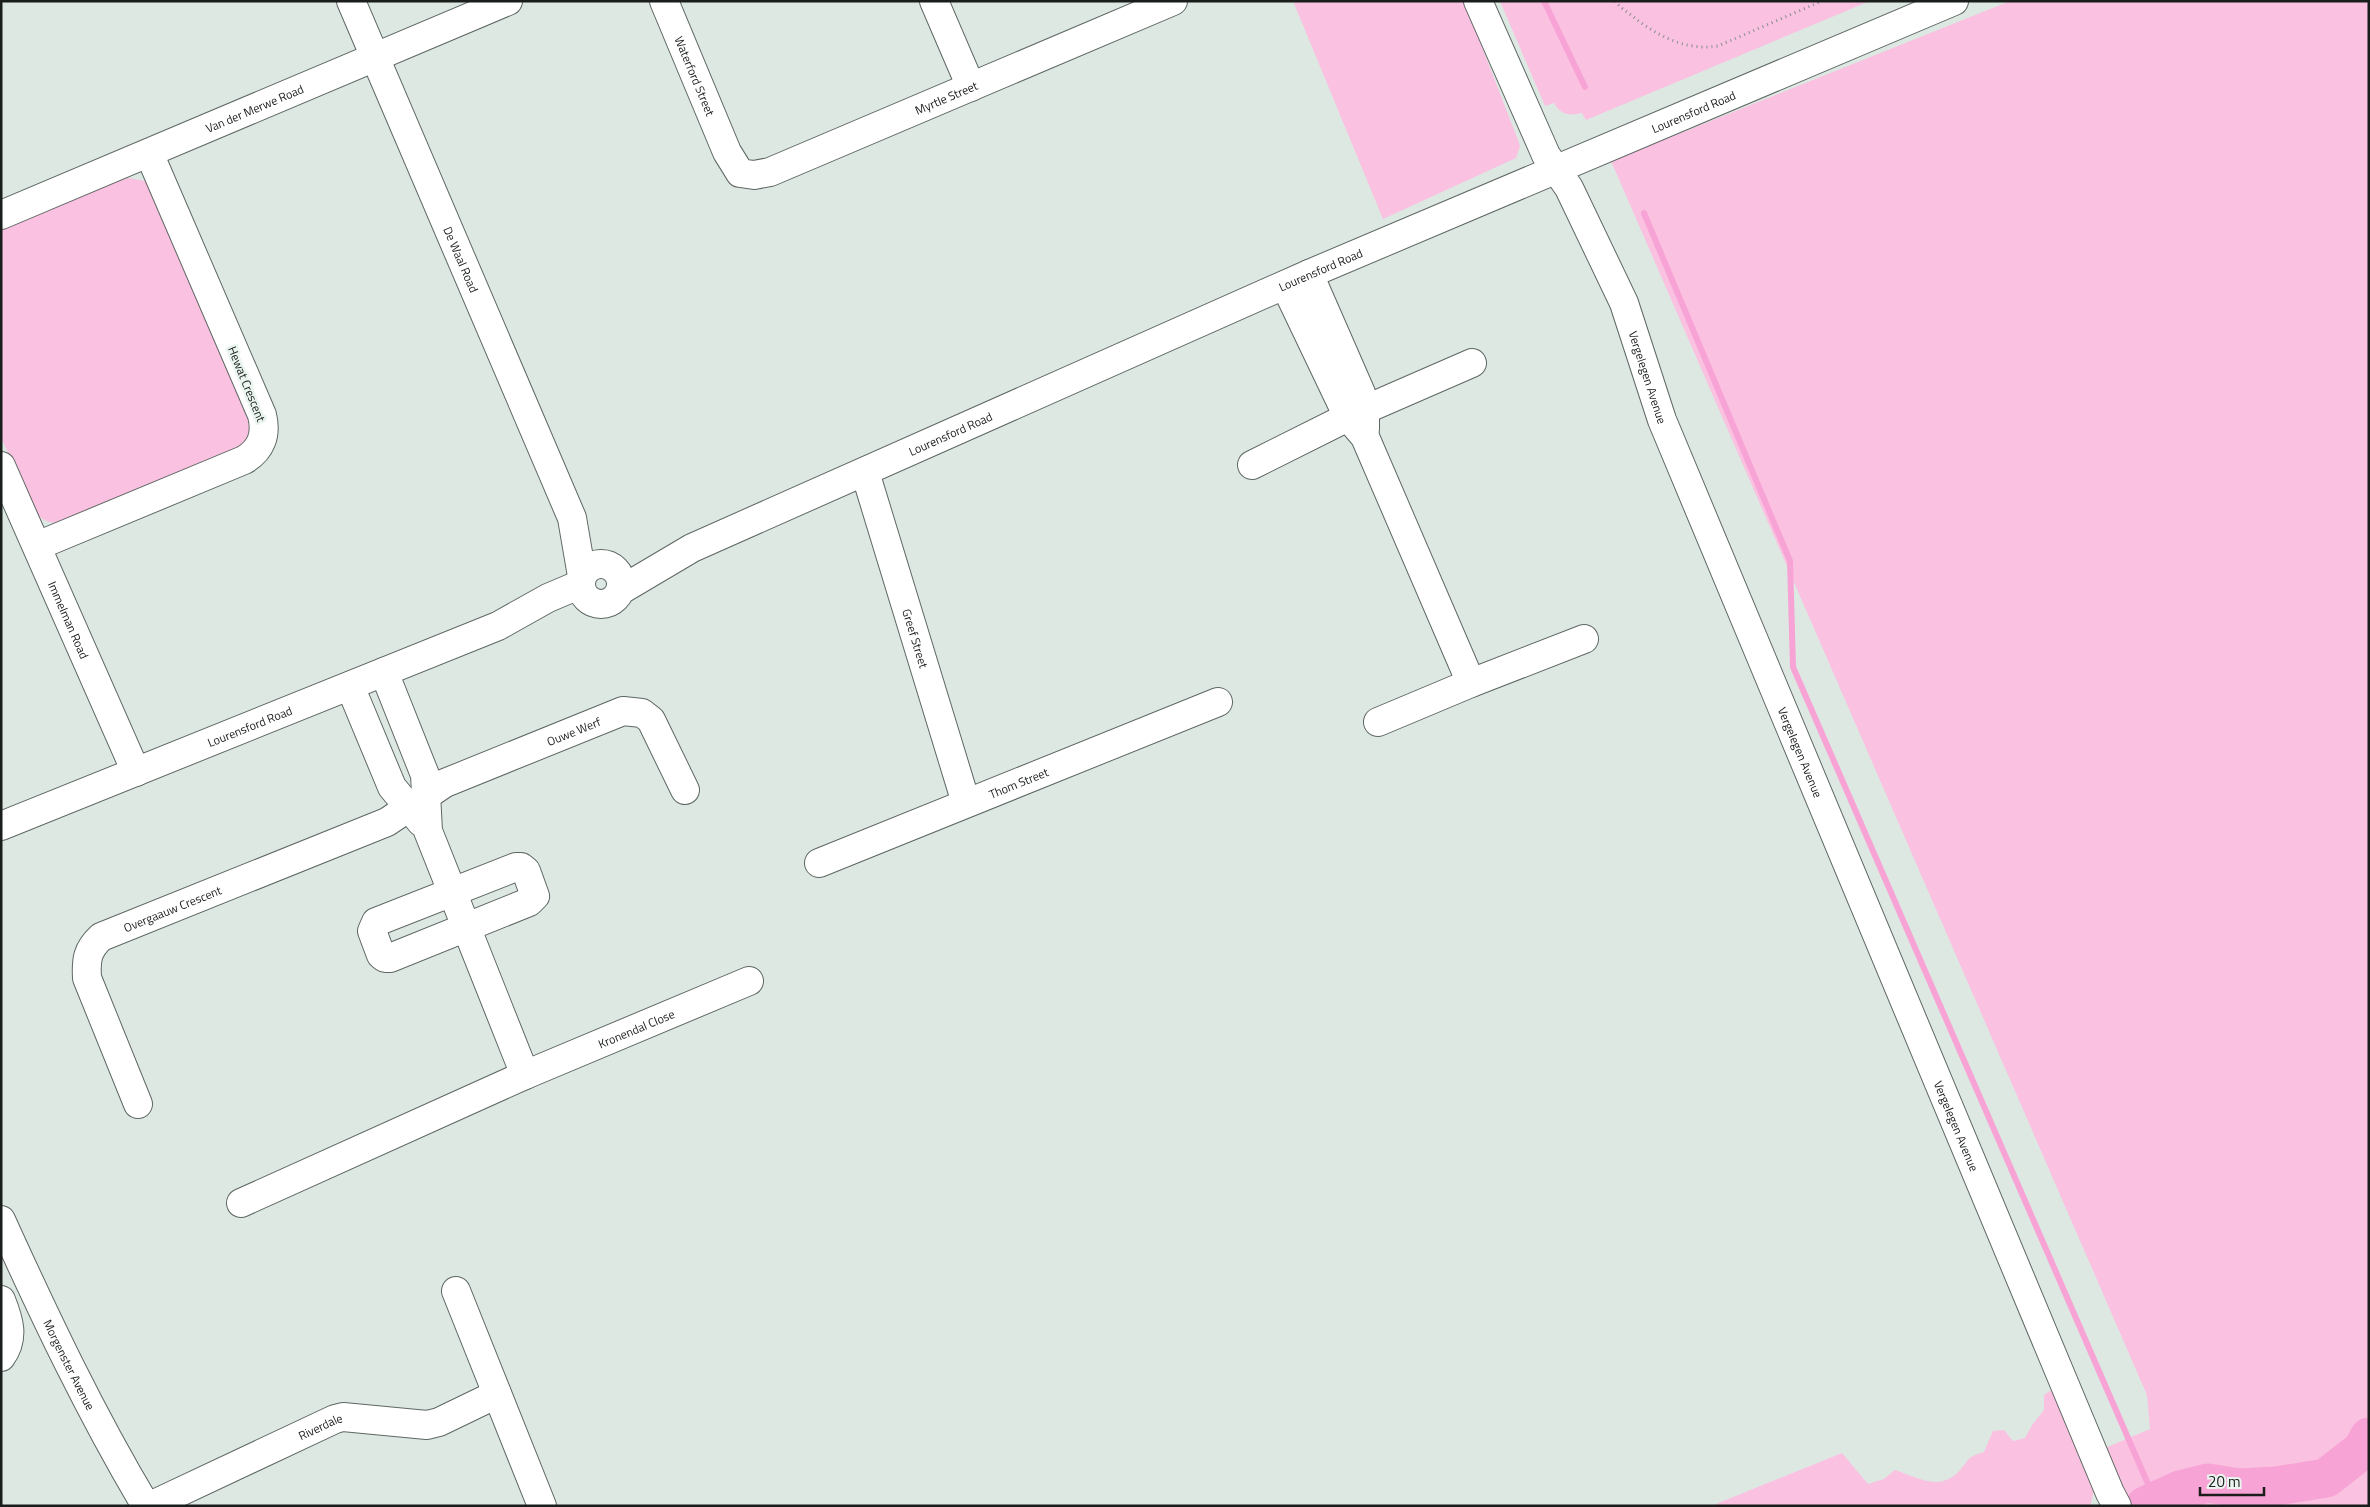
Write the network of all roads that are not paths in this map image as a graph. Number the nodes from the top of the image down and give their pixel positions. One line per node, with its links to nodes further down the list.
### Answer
1 (352, 1): 8 (street, De Waal Road)
2 (508, 1): 8 (street, Van der Merwe Road)
3 (664, 1): 10 (street, Waterford Street)
4 (934, 1): 9 (street)
5 (1173, 1): 9 (street, Myrtle Street)
6 (1478, 1): 12 (street, Vergelegen Avenue)
7 (1954, 1): 12 (street, Lourensford Road)
8 (375, 57): 11 (street, Van der Merwe Road); 21 (street, De Waal Road)
9 (971, 87): 10 (street, Myrtle Street)
10 (727, 152)
11 (148, 153): 13 (street, Van der Merwe Road); 20 (street, Hewat Crescent)
12 (1556, 171): 14 (street, Lourensford Road); 45 (street, Vergelegen Avenue)
13 (1, 215)
14 (1297, 279): 16 (street); 19 (street, Lourensford Road)
15 (1472, 363): 16 (street)
16 (1359, 422): 17 (street); 24 (street)
17 (1252, 465)
18 (1, 466): 20 (street, Immelman Road)
19 (865, 472): 21 (street, Lourensford Road); 31 (street, Greef Street)
20 (37, 546): 28 (street, Immelman Road)
21 (599, 581): 23 (street, Lourensford Road)
22 (1584, 639): 24 (street)
23 (384, 672): 25 (street, Lourensford Road); 30 (street)
24 (1471, 683): 27 (street)
25 (350, 686): 28 (street, Lourensford Road); 30 (street)
26 (1218, 702): 31 (street, Thom Street)
27 (1378, 722)
28 (136, 772): 32 (street, Lourensford Road)
29 (685, 790): 30 (street, Ouwe Werf)
30 (418, 803): 34 (street); 38 (street, Overgaauw Crescent)
31 (966, 803): 33 (street, Thom Street)
32 (1, 826)
33 (819, 863)
34 (450, 892): 35 (street); 35 (street); 35 (street)
35 (465, 929): 37 (street)
36 (749, 981): 37 (street, Kronendal Close)
37 (525, 1075): 39 (street)
38 (138, 1104)
39 (241, 1203)
40 (1, 1220): 46 (street, Morgenster Avenue)
41 (456, 1291): 44 (street)
42 (1, 1300): 43 (street)
43 (1, 1357)
44 (497, 1394): 47 (street, Riverdale); 48 (street)
45 (2114, 1499)
46 (146, 1506)
47 (150, 1506)
48 (542, 1506)

